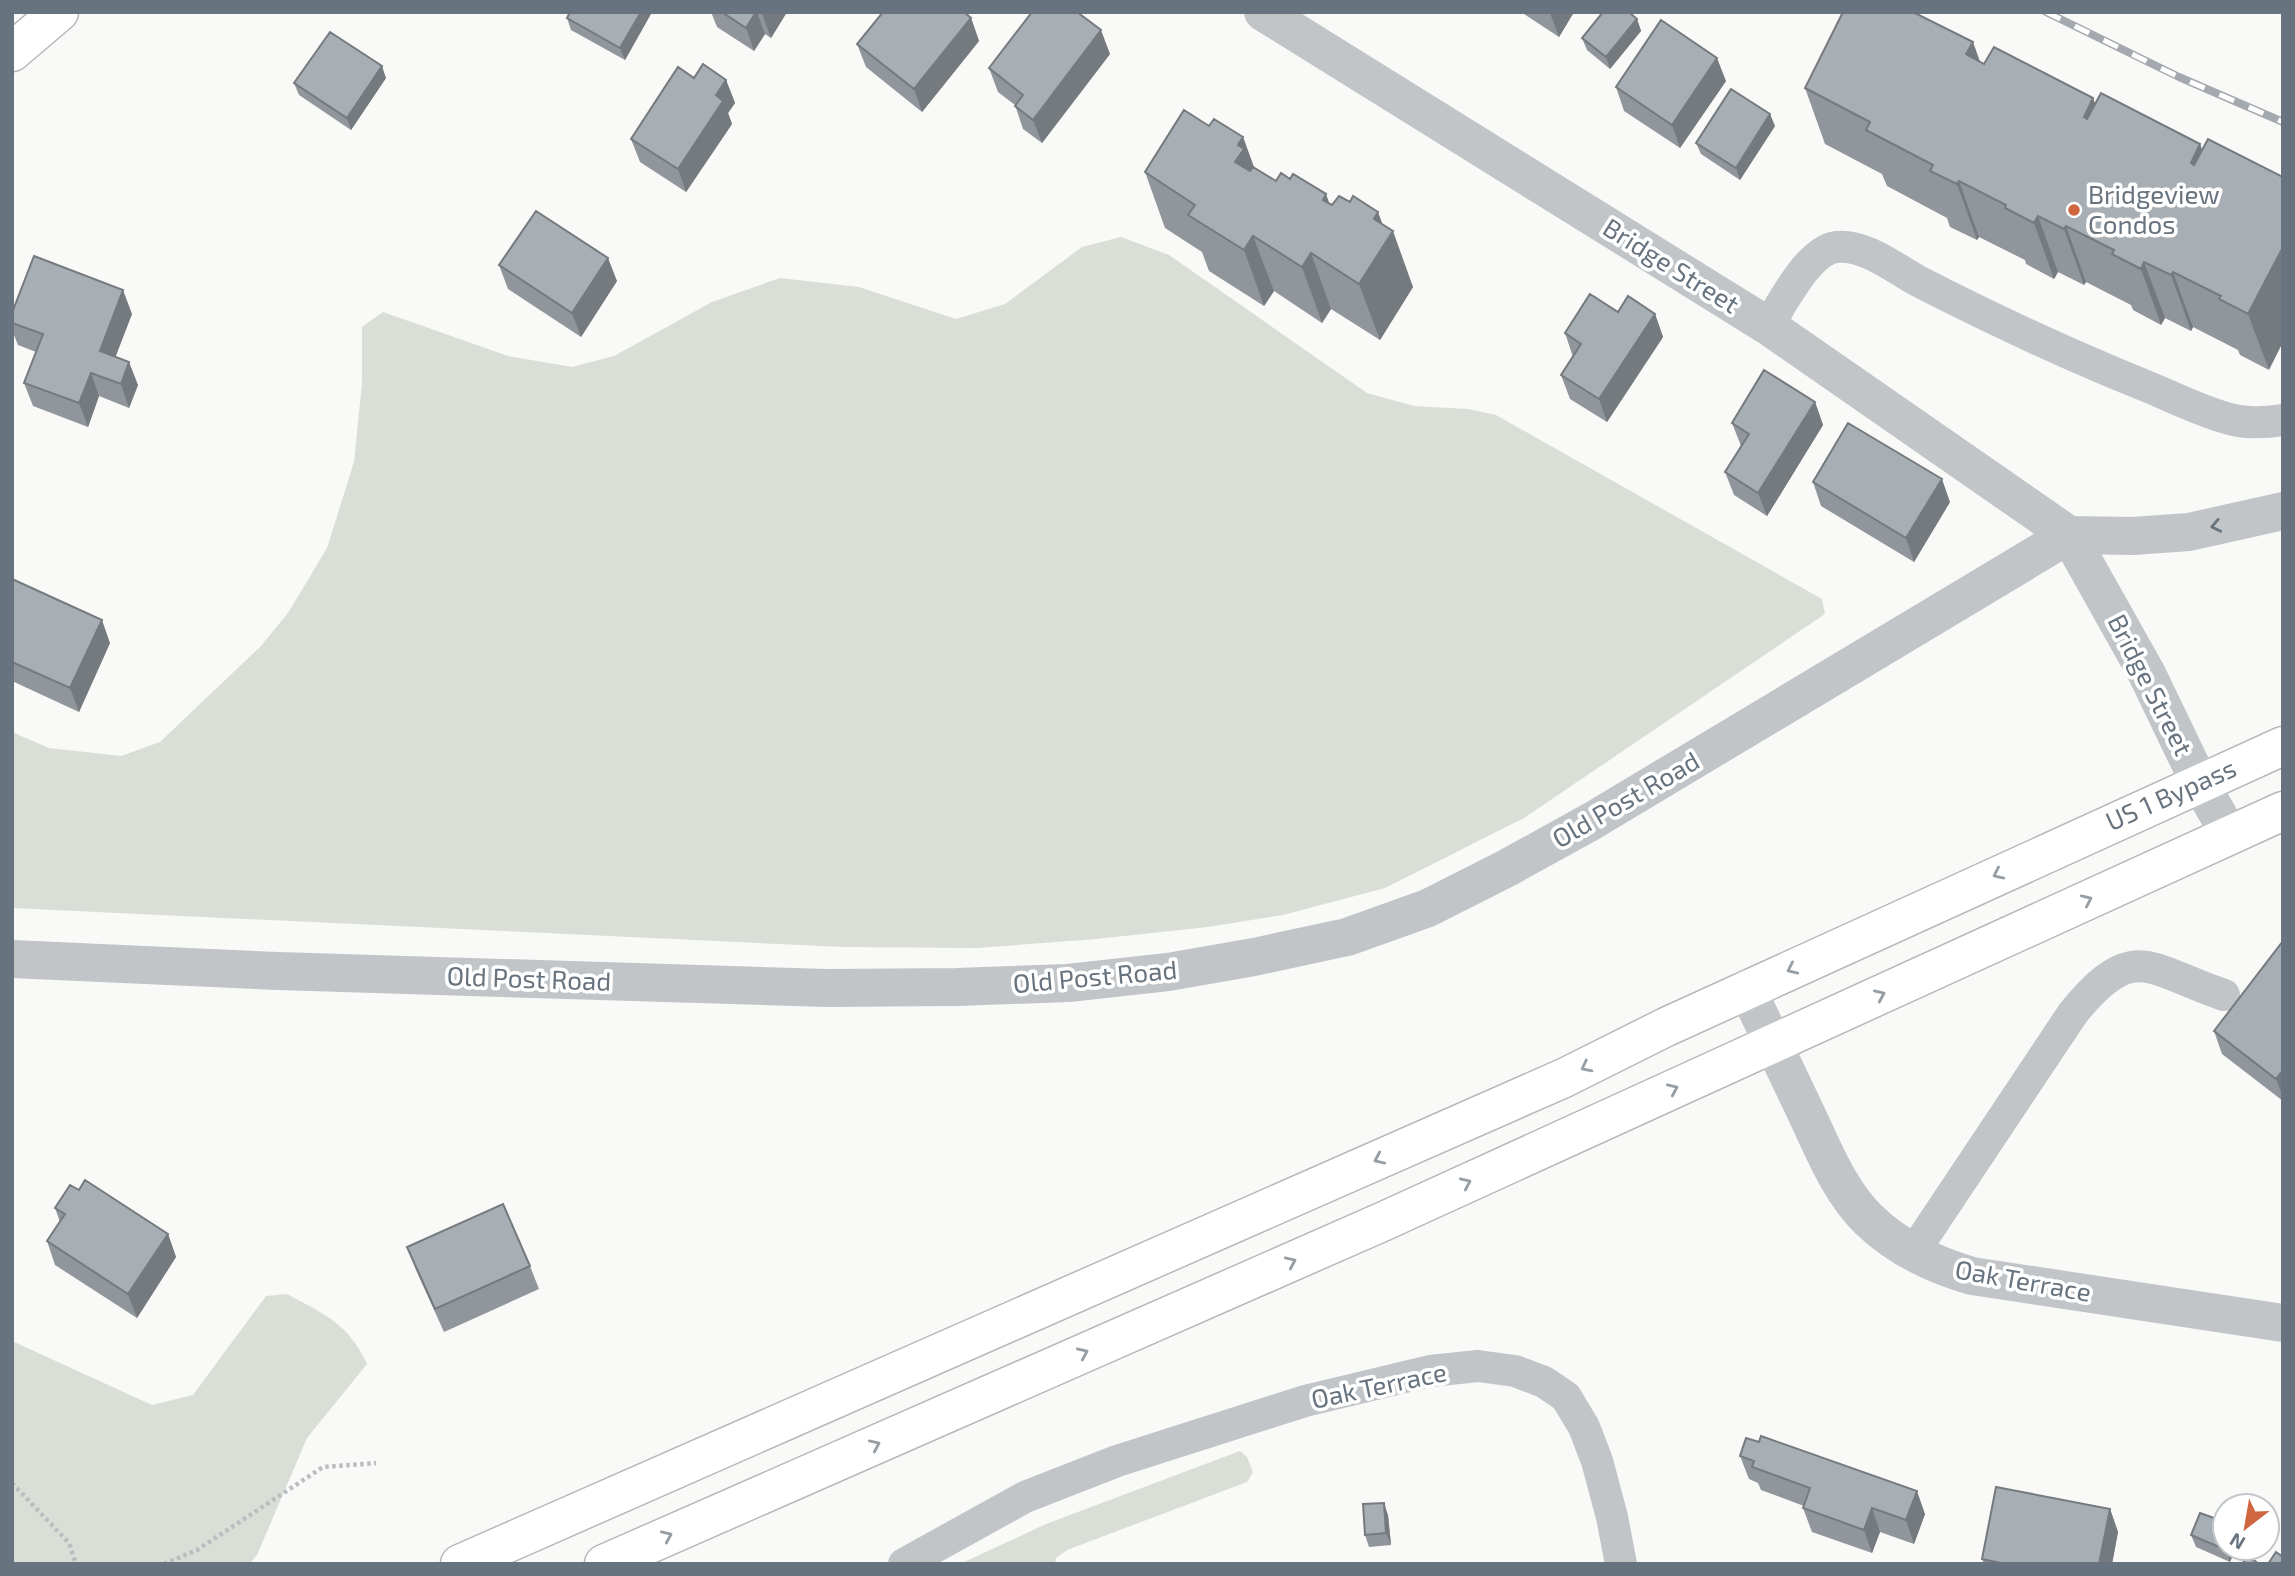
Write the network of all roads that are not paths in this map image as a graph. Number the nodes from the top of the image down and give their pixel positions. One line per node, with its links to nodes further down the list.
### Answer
1 (59, 12): 3 (main road)
2 (1263, 12): 4 (street, Bridge Street)
3 (12, 52)
4 (1768, 326): 5 (lane); 7 (street, Bridge Street)
5 (2283, 420)
6 (2283, 511): 7 (street, one-way to 7)
7 (2070, 535): 9 (street, Bridge Street); 12 (street, Old Post Road)
8 (2283, 746): 9 (main road, US 1 Bypass)
9 (2199, 782): 11 (street, Bridge Street); 13 (main road, US 1 Bypass, one-way to 13)
10 (2283, 811): 11 (main road)
11 (2230, 835): 15 (main road, one-way to 11)
12 (12, 959)
13 (1747, 989): 15 (street, Oak Terrace); 18 (main road, US 1 Bypass, one-way to 18)
14 (2224, 995): 16 (lane)
15 (1773, 1044): 16 (street, Oak Terrace); 19 (main road, one-way to 15)
16 (1913, 1253): 17 (street, Oak Terrace)
17 (2283, 1323)
18 (460, 1564)
19 (604, 1564)
20 (904, 1564): 21 (lane, Oak Terrace)
21 (1621, 1564)

